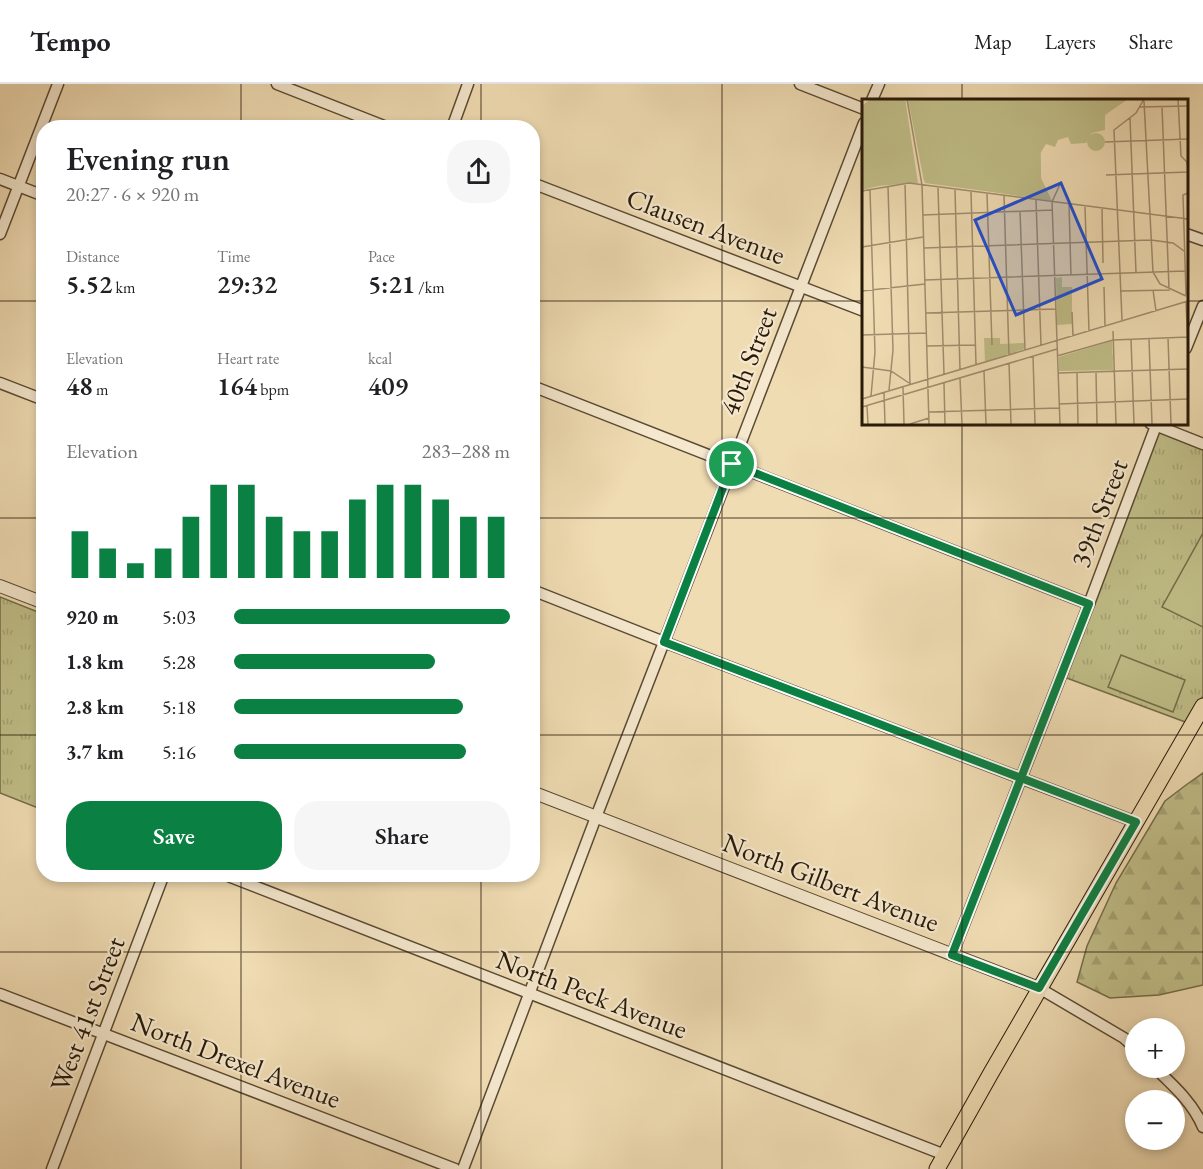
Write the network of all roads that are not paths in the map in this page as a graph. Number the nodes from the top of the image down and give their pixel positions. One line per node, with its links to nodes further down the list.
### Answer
1 (58, 84): 8 (street)
2 (277, 84): 9 (street)
3 (468, 84): 10 (street)
4 (800, 84): 7 (street)
5 (879, 84): 6 (street)
6 (872, 99)
7 (862, 108)
8 (44, 120)
9 (369, 120)
10 (455, 120)
11 (862, 128): 20 (street, 40th Street)
12 (36, 142): 14 (street)
13 (0, 179): 14 (street)
14 (19, 186): 16 (street); 17 (street)
15 (540, 186): 20 (street, Clausen Avenue)
16 (36, 193)
17 (0, 234)
18 (1188, 235): 19 (street)
19 (1203, 240)
20 (801, 286): 22 (street, Clausen Avenue); 29 (street, 40th Street)
21 (1203, 306): 23 (street)
22 (862, 310)
23 (1188, 343)
24 (0, 383): 26 (street)
25 (540, 389): 29 (street)
26 (36, 397)
27 (1154, 424): 28 (street); 33 (street, 39th Street)
28 (1203, 444)
29 (732, 464): 33 (street); 34 (street, 40th Street)
30 (0, 586): 32 (street)
31 (540, 593): 34 (street)
32 (36, 600)
33 (1089, 604): 36 (street, 39th Street)
34 (664, 642): 36 (street); 38 (street, 40th Street)
35 (1203, 706): 39 (main road)
36 (1021, 778): 39 (street); 42 (street, 39th Street)
37 (540, 795): 38 (street, North Gilbert Avenue)
38 (596, 817): 42 (street, North Gilbert Avenue); 45 (street, 40th Street)
39 (1136, 822): 43 (main road)
40 (161, 882): 46 (street, West 41st Street)
41 (244, 882): 45 (street, North Peck Avenue)
42 (952, 955): 43 (street, North Gilbert Avenue)
43 (1039, 988): 47 (street, North Gilbert Avenue); 50 (main road)
44 (0, 994): 46 (street, North Drexel Avenue)
45 (530, 994): 50 (street, North Peck Avenue); 53 (street, 40th Street)
46 (103, 1034): 51 (street, West 41st Street); 52 (street, North Drexel Avenue)
47 (1125, 1039)
48 (1165, 1078): 49 (street)
49 (1203, 1127)
50 (945, 1155): 54 (main road)
51 (52, 1169)
52 (455, 1169)
53 (463, 1169)
54 (937, 1169)

